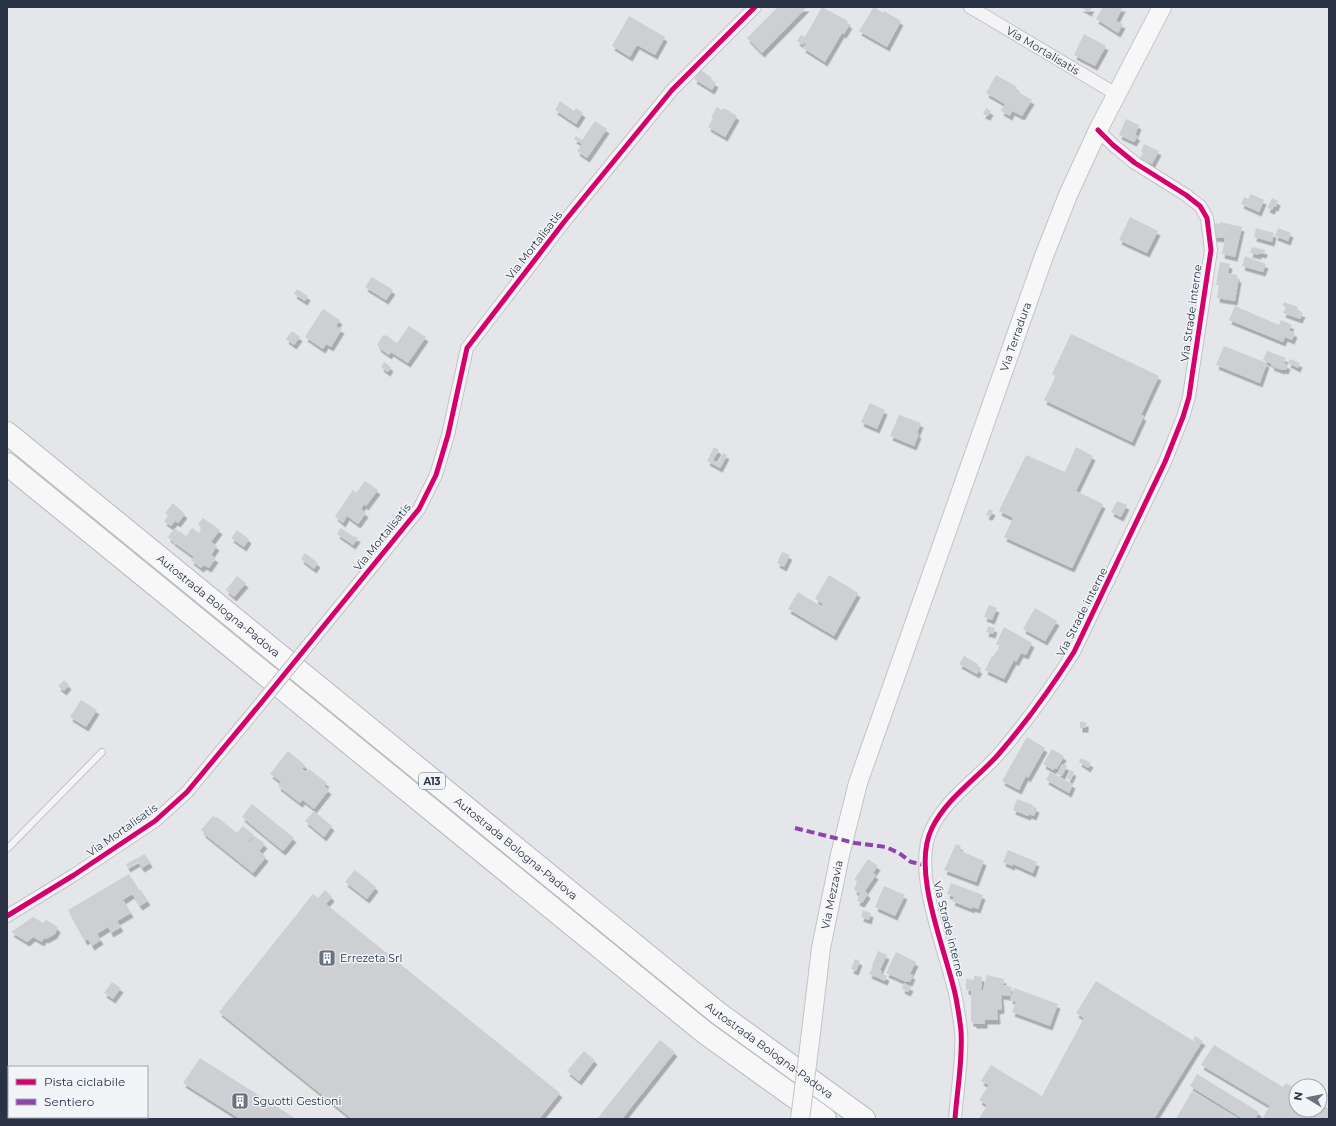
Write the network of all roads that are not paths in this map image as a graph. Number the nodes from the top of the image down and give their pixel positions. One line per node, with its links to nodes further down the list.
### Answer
1 (755, 7): 11 (street, Via Mortalisatis, bridge)
2 (970, 7): 4 (street, Via Mortalisatis)
3 (1162, 7): 4 (main road, Via Terradura)
4 (1116, 94): 5 (main road, Via Terradura)
5 (1098, 130): 8 (main road, Via Terradura); 15 (street, Via Strade interne)
6 (7, 433): 14 (highway, Autostrada Bologna-Padova / A13)
7 (7, 464): 13 (highway, Autostrada Bologna-Padova / A13)
8 (895, 677): 12 (main road, Via Mezzavia, bridge)
9 (102, 752): 10 (lane)
10 (7, 849)
11 (7, 916)
12 (800, 1119)
13 (825, 1119)
14 (864, 1119)
15 (955, 1119)

